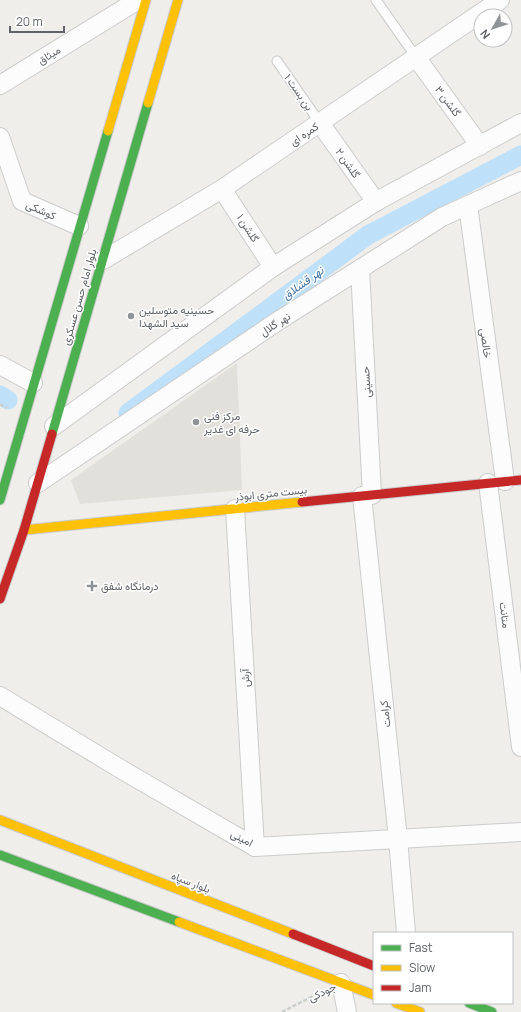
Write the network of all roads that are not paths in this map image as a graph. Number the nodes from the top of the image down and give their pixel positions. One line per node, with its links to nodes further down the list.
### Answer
1 (138, 0): 8 (street, میثاق)
2 (146, 0): 17 (main road, بلوار امام حسن عسکری)
3 (178, 0): 18 (main road, بلوار امام حسن عسکری)
4 (376, 0): 6 (lane)
5 (500, 0): 6 (street, کمره ای)
6 (416, 57): 9 (street, کمره ای); 12 (street, گلشن ۳)
7 (277, 61): 9 (lane, بن بست ۱)
8 (0, 85)
9 (320, 123): 14 (street, کمره ای); 15 (street, گلشن ۲)
10 (521, 123): 12 (street)
11 (0, 137): 17 (street, کوشکی)
12 (480, 146): 15 (street)
13 (521, 181): 16 (street, نهر گلال)
14 (222, 189): 18 (street, کمره ای); 19 (street, گلشن ۱)
15 (376, 202): 19 (street)
16 (468, 205): 20 (street, نهر گلال); 24 (street, خالصی)
17 (79, 226): 22 (main road, بلوار امام حسن عسکری)
18 (103, 260): 23 (main road, بلوار امام حسن عسکری)
19 (273, 267): 23 (street)
20 (360, 269): 25 (street, نهر گلال); 26 (street, حسینی)
21 (0, 365): 22 (street)
22 (33, 383): 27 (main road, بلوار امام حسن عسکری)
23 (50, 425): 25 (main road, بلوار امام حسن عسکری)
24 (505, 481): 26 (main road, بیست متری ابوذر); 32 (street, متانت)
25 (38, 483): 29 (main road, بلوار امام حسن عسکری)
26 (367, 495): 28 (main road, بیست متری ابوذر); 35 (street, کرامت)
27 (0, 500)
28 (235, 509): 29 (main road, بیست متری ابوذر); 36 (street, آرش)
29 (24, 530): 30 (main road, بلوار امام حسن عسکری)
30 (0, 599)
31 (0, 696): 36 (street, امینی)
32 (521, 747)
33 (0, 820): 39 (main road, بلوار سپاه)
34 (521, 832): 35 (street, امینی)
35 (398, 839): 36 (street, امینی); 38 (street, کرامت)
36 (255, 846)
37 (0, 855): 40 (main road)
38 (406, 932)
39 (373, 966)
40 (341, 983): 41 (main road); 44 (street)
41 (373, 995)
42 (399, 1004): 45 (main road)
43 (472, 1004): 46 (main road)
44 (347, 1012)
45 (420, 1012)
46 (492, 1012)

